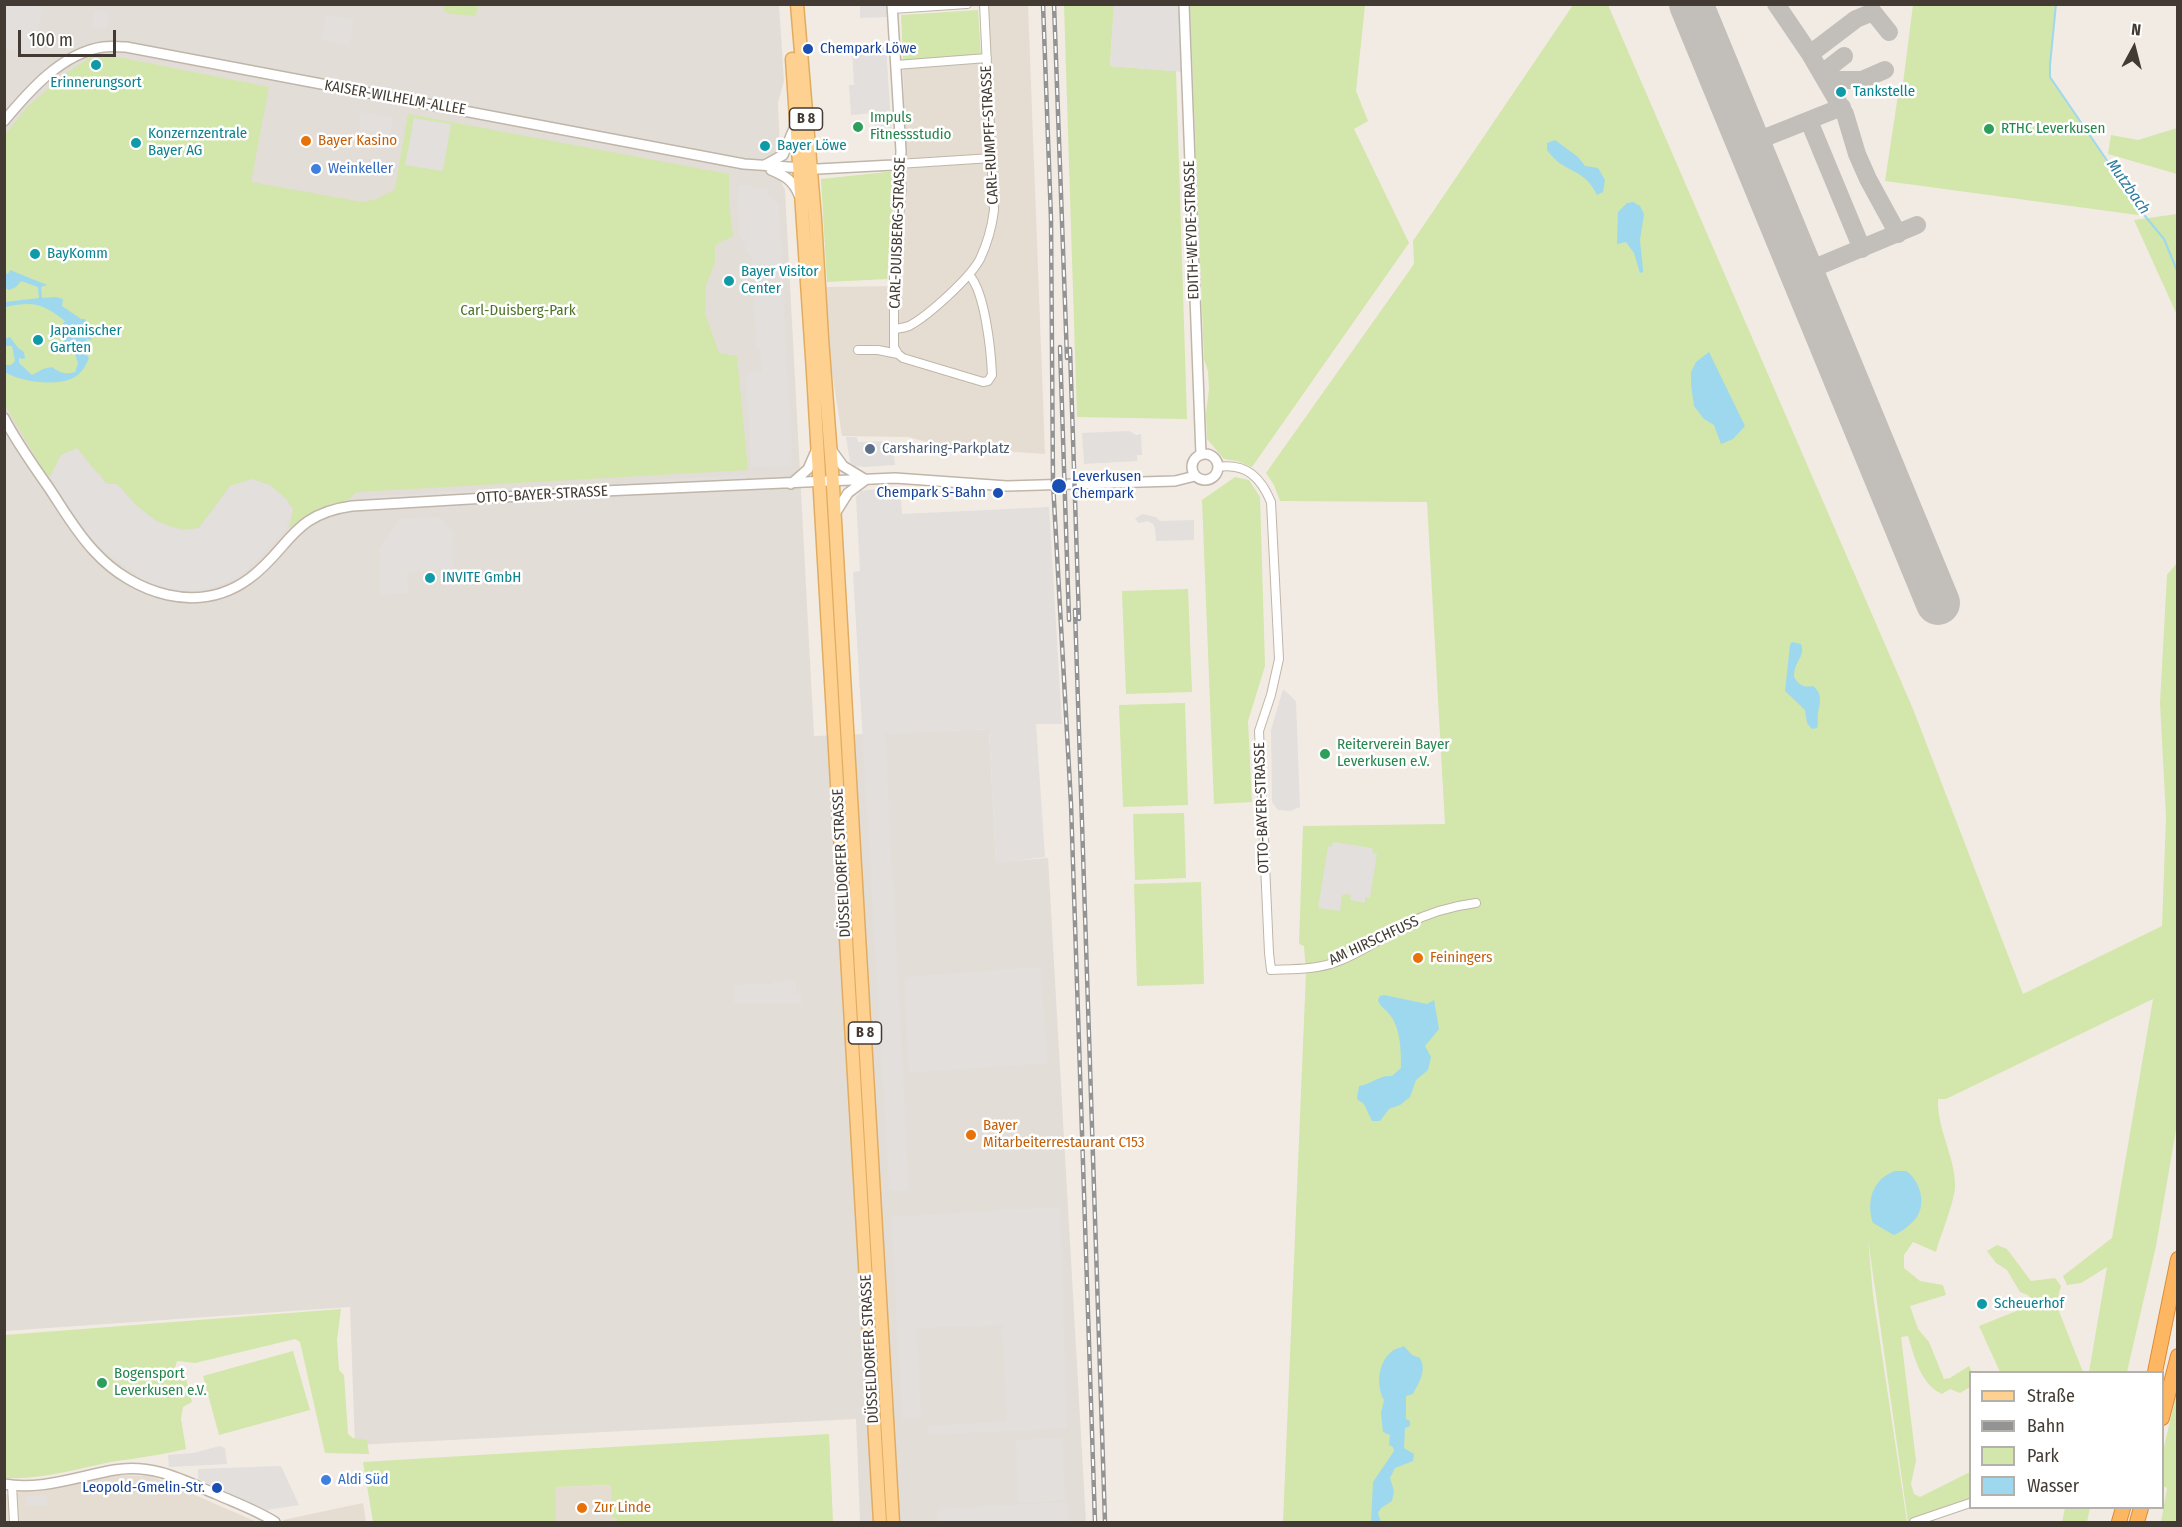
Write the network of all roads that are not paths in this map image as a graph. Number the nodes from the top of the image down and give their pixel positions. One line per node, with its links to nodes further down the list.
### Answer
1 (789, 4): 10 (main road, B 8)
2 (797, 4): 14 (main road, B 8)
3 (967, 4): 6 (street)
4 (984, 4): 7 (street, CARL-RUMPFF-STRASSE)
5 (1185, 4): 22 (street, EDITH-WEYDE-STRASSE)
6 (892, 7): 8 (street, CARL-DUISBERG-STRASSE)
7 (987, 58): 8 (street); 11 (street, CARL-RUMPFF-STRASSE)
8 (896, 65): 12 (street, CARL-DUISBERG-STRASSE)
9 (4, 121): 13 (street, KAISER-WILHELM-ALLEE)
10 (796, 121): 13 (street); 14 (main road, B 8)
11 (992, 158): 12 (street); 16 (street, CARL-RUMPFF-STRASSE)
12 (898, 164): 14 (street, KAISER-WILHELM-ALLEE); 17 (street, CARL-DUISBERG-STRASSE)
13 (763, 166): 14 (street, KAISER-WILHELM-ALLEE); 15 (street)
14 (805, 168): 15 (main road, B 8); 21 (main road, DÜSSELDORFER STRASSE / B 8)
15 (803, 204): 21 (main road, DÜSSELDORFER STRASSE / B 8)
16 (969, 275): 17 (street, CARL-RUMPFF-STRASSE); 19 (street)
17 (895, 329): 19 (street, CARL-DUISBERG-STRASSE)
18 (858, 350): 19 (street)
19 (897, 354)
20 (4, 418): 27 (street, OTTO-BAYER-STRASSE)
21 (824, 447): 25 (street); 26 (main road, DÜSSELDORFER STRASSE / B 8); 27 (street)
22 (1201, 455): 23 (street); 24 (street)
23 (1218, 467): 24 (street); 31 (street, OTTO-BAYER-STRASSE)
24 (1195, 476): 25 (street, OTTO-BAYER-STRASSE)
25 (866, 480): 26 (street, OTTO-BAYER-STRASSE); 28 (street)
26 (826, 482): 27 (street, OTTO-BAYER-STRASSE); 28 (main road, DÜSSELDORFER STRASSE / B 8); 29 (main road, DÜSSELDORFER STRASSE / B 8)
27 (791, 484)
28 (834, 514): 29 (main road, DÜSSELDORFER STRASSE / B 8)
29 (848, 868): 32 (main road, DÜSSELDORFER STRASSE / B 8)
30 (1476, 903): 31 (street, AM HIRSCHFUSS)
31 (1271, 970)
32 (868, 1209): 41 (main road, DÜSSELDORFER STRASSE / B 8); 42 (main road, DÜSSELDORFER STRASSE / B 8)
33 (2178, 1259): 35 (highway)
34 (2178, 1356): 36 (highway)
35 (2155, 1371)
36 (2164, 1414)
37 (8, 1485): 39 (street); 40 (street)
38 (1969, 1504): 43 (street)
39 (14, 1522)
40 (275, 1522)
41 (880, 1522)
42 (893, 1522)
43 (1914, 1522)

